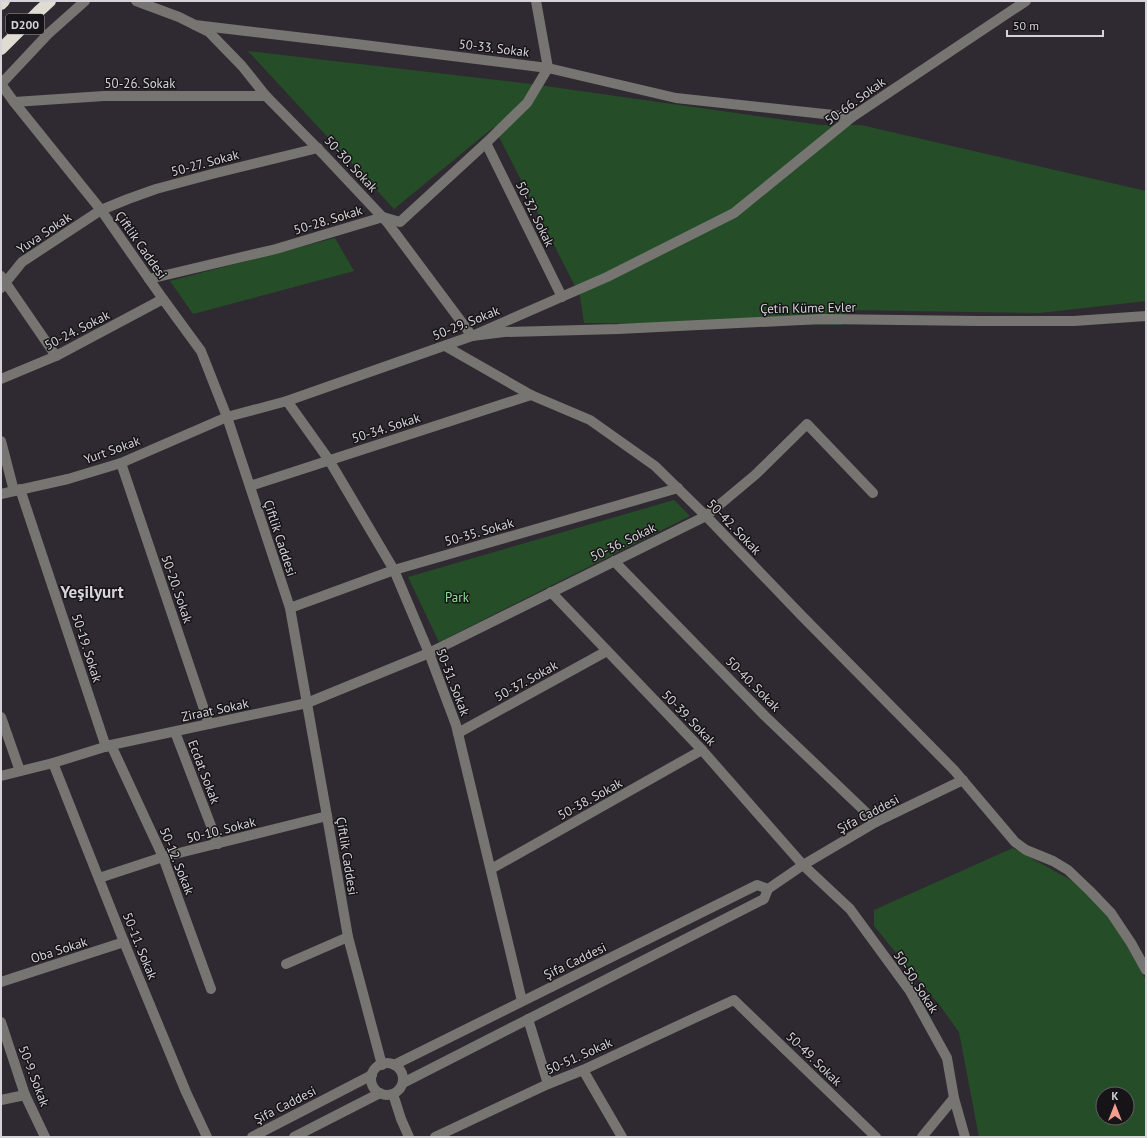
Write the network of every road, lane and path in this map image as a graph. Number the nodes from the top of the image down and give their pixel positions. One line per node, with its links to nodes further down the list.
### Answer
1 (4, 1): 7 (highway, D200)
2 (50, 1): 9 (highway, D200)
3 (85, 1): 11 (street)
4 (136, 1): 8 (street, 50-33. Sokak)
5 (536, 1): 10 (street)
6 (1026, 1): 14 (street, 50-66. Sokak)
7 (1, 4)
8 (195, 25): 10 (street, 50-33. Sokak); 12 (street, 50-30. Sokak)
9 (1, 49)
10 (548, 68): 14 (street, 50-33. Sokak); 15 (street)
11 (1, 84): 13 (street, Çiftlik Caddesi)
12 (266, 96): 13 (street, 50-26. Sokak); 16 (street, 50-30. Sokak)
13 (14, 102): 17 (street, Çiftlik Caddesi)
14 (852, 117): 19 (street, 50-66. Sokak)
15 (486, 143): 18 (street, 50-28. Sokak); 22 (street, 50-32. Sokak)
16 (318, 148): 17 (street, 50-27. Sokak); 18 (street, 50-30. Sokak)
17 (100, 210): 20 (street, Çiftlik Caddesi); 21 (street, Yuva Sokak)
18 (383, 217): 20 (street, 50-28. Sokak); 25 (street, 50-30. Sokak)
19 (704, 228): 22 (street, 50-29. Sokak)
20 (149, 279): 23 (street, Çiftlik Caddesi)
21 (3, 282): 27 (street)
22 (562, 297): 25 (street, 50-29. Sokak)
23 (163, 299): 27 (street, 50-24. Sokak); 31 (street, Çiftlik Caddesi)
24 (1146, 316): 25 (street, Çetin Küme Evler)
25 (472, 336): 26 (street, 50-29. Sokak)
26 (445, 346): 29 (street, 50-42. Sokak); 30 (street, 50-29. Sokak)
27 (56, 356): 28 (street, 50-24. Sokak)
28 (1, 379)
29 (531, 395): 33 (street, 50-34. Sokak); 36 (street, 50-42. Sokak)
30 (287, 401): 31 (street, 50-29. Sokak); 33 (street, 50-31. Sokak)
31 (227, 417): 34 (street, Yurt Sokak); 35 (street, Çiftlik Caddesi)
32 (1, 441): 37 (street, 50-19. Sokak)
33 (329, 460): 35 (street, 50-34. Sokak); 42 (street, 50-31. Sokak)
34 (120, 463): 37 (street, Yurt Sokak); 49 (street, 50-20. Sokak)
35 (250, 486): 44 (street, Çiftlik Caddesi)
36 (678, 488): 40 (street, 50-42. Sokak); 42 (street, 50-35. Sokak)
37 (17, 490): 39 (street, Yurt Sokak); 52 (street, 50-19. Sokak)
38 (873, 493): 40 (street, 50-36. Sokak)
39 (1, 494)
40 (706, 516): 41 (street, 50-36. Sokak); 57 (street, 50-42. Sokak)
41 (614, 561): 43 (street, 50-36. Sokak); 59 (street, 50-40. Sokak)
42 (394, 570): 44 (street, 50-35. Sokak); 46 (street, 50-31. Sokak)
43 (551, 592): 45 (street, 50-39. Sokak); 46 (street, 50-36. Sokak)
44 (290, 608): 47 (street, Çiftlik Caddesi)
45 (607, 651): 51 (street, 50-37. Sokak); 53 (street, 50-39. Sokak)
46 (429, 653): 47 (street, Ziraat Sokak); 51 (street, 50-31. Sokak)
47 (307, 703): 49 (street, Ziraat Sokak); 58 (street, Çiftlik Caddesi)
48 (1, 717): 55 (street)
49 (209, 724): 50 (street, Ziraat Sokak)
50 (175, 732): 52 (street, Ziraat Sokak); 60 (street, Ecdat Sokak)
51 (458, 733): 63 (street, 50-31. Sokak)
52 (109, 746): 54 (street, Ziraat Sokak); 61 (street, 50-12. Sokak)
53 (702, 750): 62 (street, 50-39. Sokak); 63 (street, 50-38. Sokak)
54 (53, 763): 55 (street, Ziraat Sokak); 64 (street, 50-11. Sokak)
55 (20, 771): 56 (street, Ziraat Sokak)
56 (1, 776)
57 (963, 780): 59 (street, Şifa Caddesi); 69 (street, 50-42. Sokak)
58 (327, 816): 60 (street, 50-10. Sokak); 66 (street, Çiftlik Caddesi)
59 (876, 822): 62 (street, Şifa Caddesi)
60 (218, 844): 61 (street, 50-10. Sokak)
61 (163, 857): 64 (street, 50-10. Sokak); 71 (street, 50-12. Sokak)
62 (804, 865): 65 (street, Şifa Caddesi); 85 (street, 50-50. Sokak)
63 (491, 869): 73 (street, 50-31. Sokak)
64 (99, 878): 67 (street, 50-11. Sokak)
65 (768, 889): 73 (street, Şifa Caddesi); 74 (street, Şifa Caddesi)
66 (348, 937): 68 (street); 76 (street, Çiftlik Caddesi)
67 (124, 942): 70 (street, Oba Sokak); 88 (street, 50-11. Sokak)
68 (286, 964)
69 (1146, 970)
70 (1, 982)
71 (211, 989)
72 (734, 1000): 78 (street, 50-51. Sokak); 94 (street, 50-49. Sokak)
73 (522, 1001): 77 (street, Şifa Caddesi)
74 (528, 1019): 80 (street, Şifa Caddesi); 81 (street)
75 (1, 1022): 84 (street, 50-9. Sokak)
76 (382, 1065): 77 (street); 79 (street)
77 (394, 1065): 80 (street)
78 (583, 1070): 81 (street, 50-51. Sokak); 93 (street)
79 (372, 1075): 82 (street); 89 (street, Şifa Caddesi)
80 (403, 1083): 83 (street)
81 (548, 1084): 92 (street, 50-51. Sokak)
82 (380, 1093): 83 (street); 90 (street)
83 (393, 1094): 91 (street)
84 (25, 1095): 86 (street); 87 (street, 50-9. Sokak)
85 (954, 1098): 95 (street); 96 (street, 50-50. Sokak)
86 (1, 1100)
87 (45, 1137)
88 (206, 1137)
89 (252, 1137)
90 (294, 1137)
91 (409, 1137)
92 (435, 1137)
93 (622, 1137)
94 (876, 1137)
95 (922, 1137)
96 (965, 1137)

